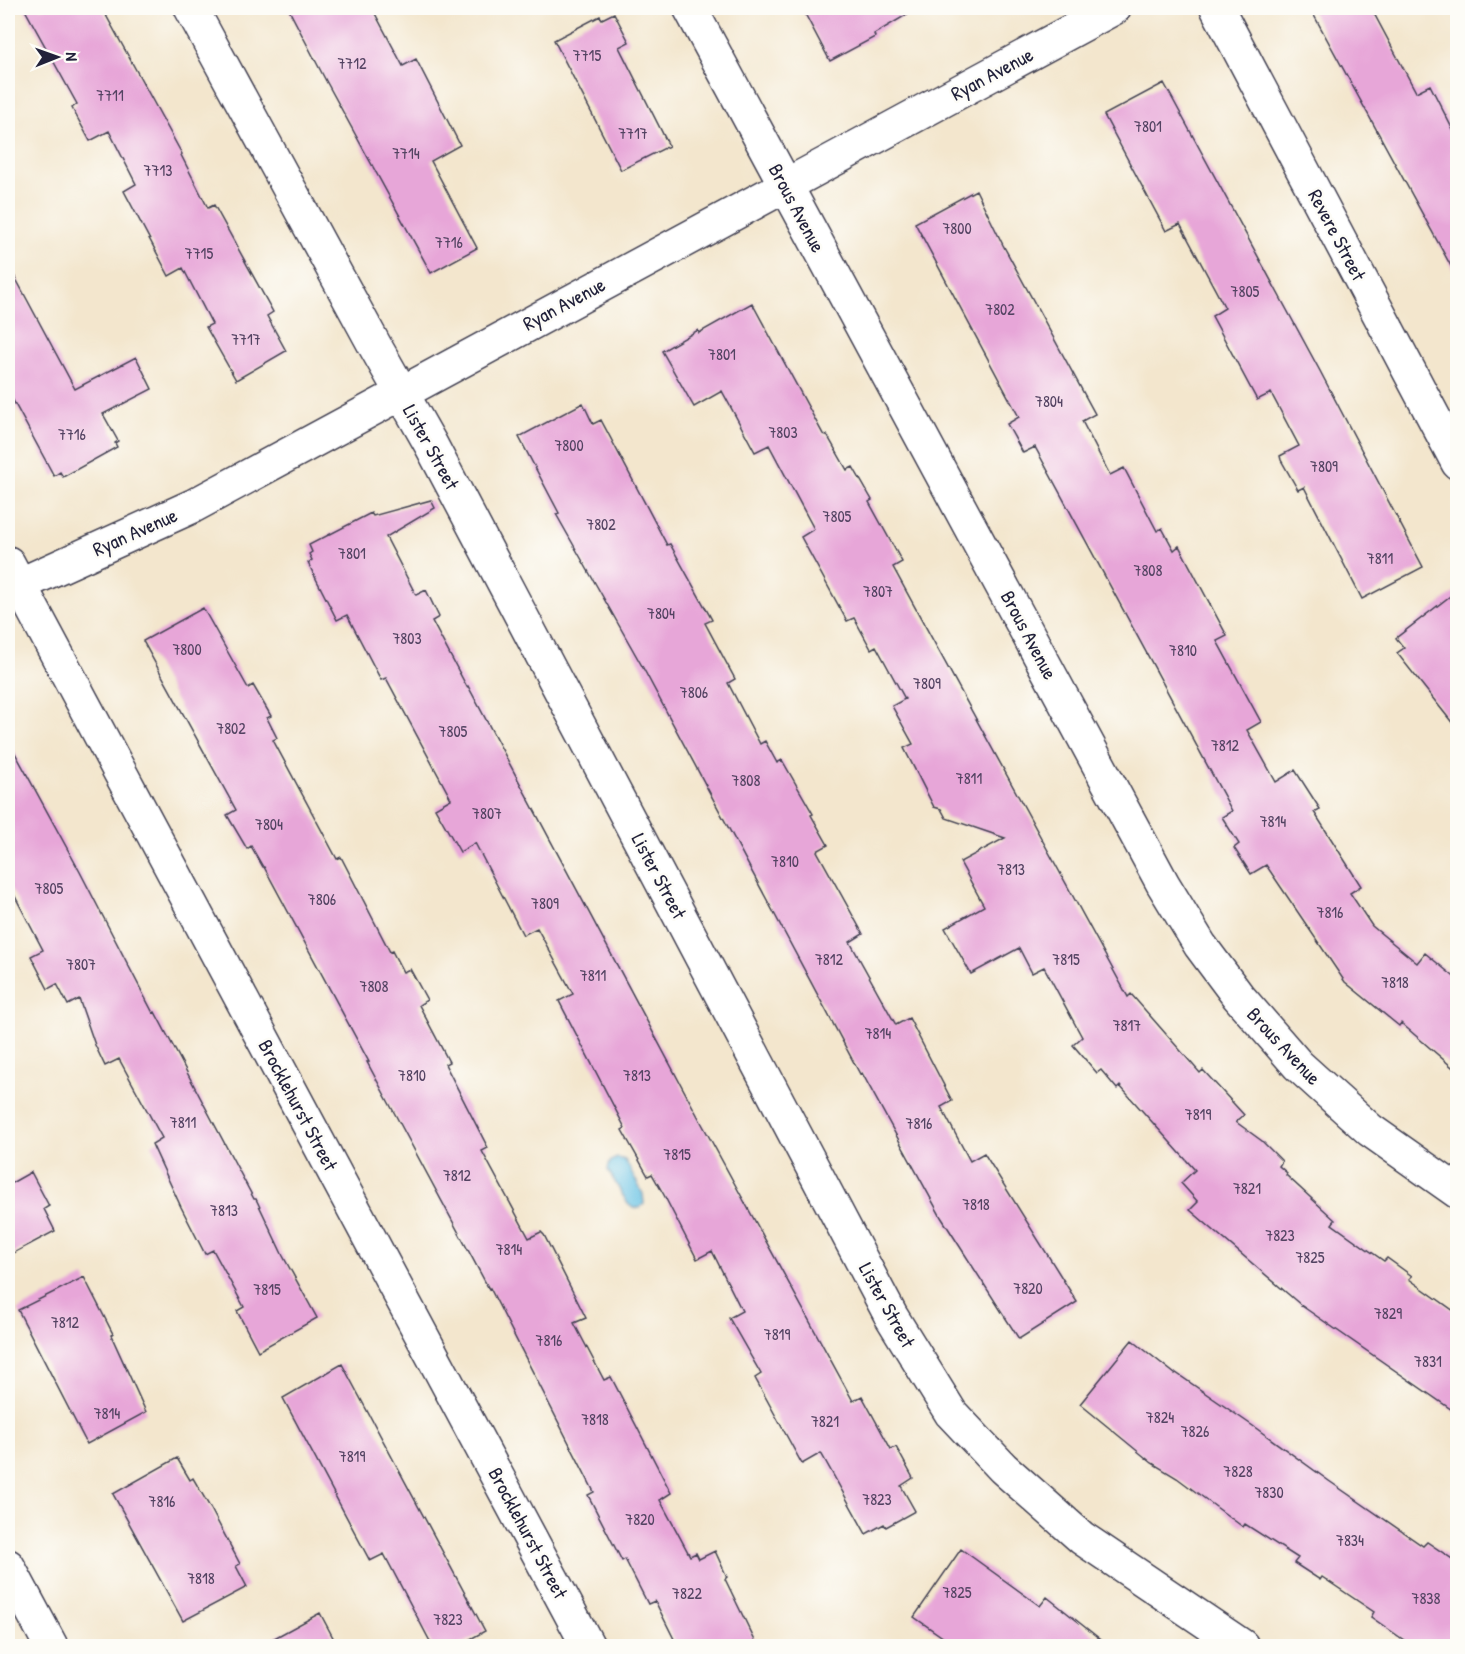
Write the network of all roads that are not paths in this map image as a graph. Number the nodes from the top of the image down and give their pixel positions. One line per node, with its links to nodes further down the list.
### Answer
1 (191, 8): 6 (street, Lister Street)
2 (690, 8): 5 (street, Brous Avenue)
3 (1114, 8): 5 (street, Ryan Avenue)
4 (1217, 8): 7 (street, Revere Street)
5 (785, 185): 6 (street, Ryan Avenue); 9 (street, Brous Avenue)
6 (401, 392): 8 (street, Ryan Avenue); 13 (street, Lister Street)
7 (1458, 463)
8 (11, 579): 12 (street, Brocklehurst Street)
9 (1458, 1192)
10 (8, 1566): 11 (street)
11 (51, 1647)
12 (588, 1647)
13 (1242, 1647)

